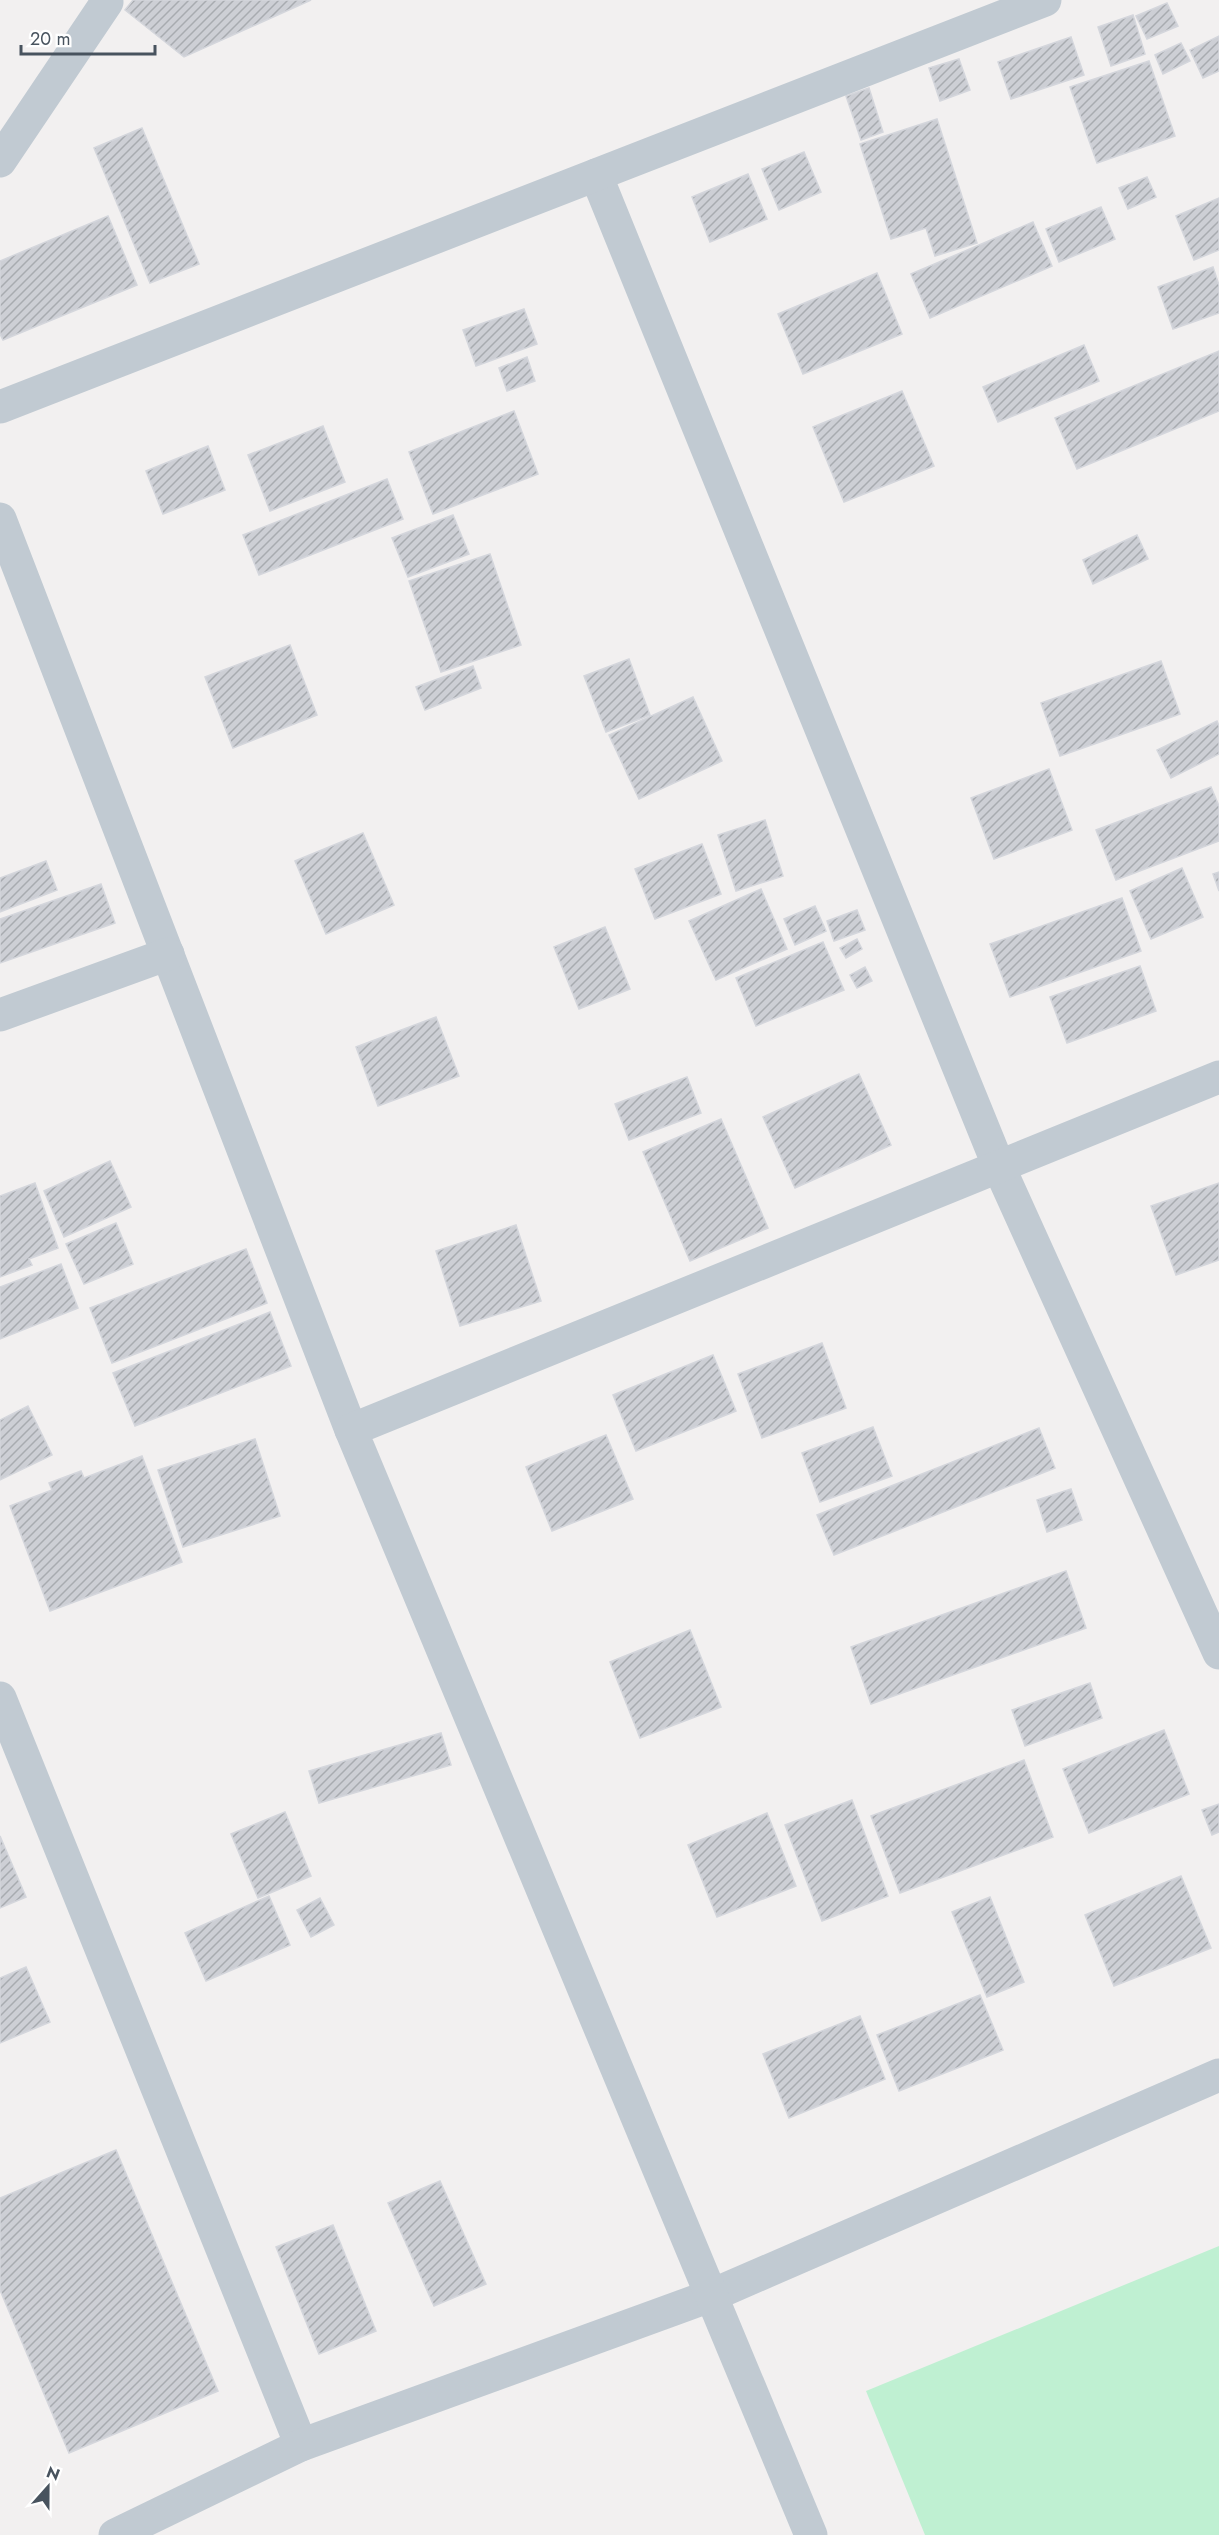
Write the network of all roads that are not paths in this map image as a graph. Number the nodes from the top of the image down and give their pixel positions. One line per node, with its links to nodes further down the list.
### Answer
1 (1045, 0): 4 (street)
2 (107, 2): 3 (street)
3 (0, 161)
4 (596, 175): 5 (street); 10 (street)
5 (0, 407)
6 (0, 519): 7 (street)
7 (168, 954): 8 (street); 11 (street)
8 (0, 1015)
9 (1219, 1077): 10 (street)
10 (999, 1167): 11 (street); 12 (street)
11 (351, 1430): 15 (street)
12 (1219, 1653)
13 (0, 1698): 16 (street)
14 (1219, 2075): 15 (street)
15 (710, 2296): 16 (street); 18 (street)
16 (301, 2445): 17 (street)
17 (115, 2535)
18 (811, 2535)

